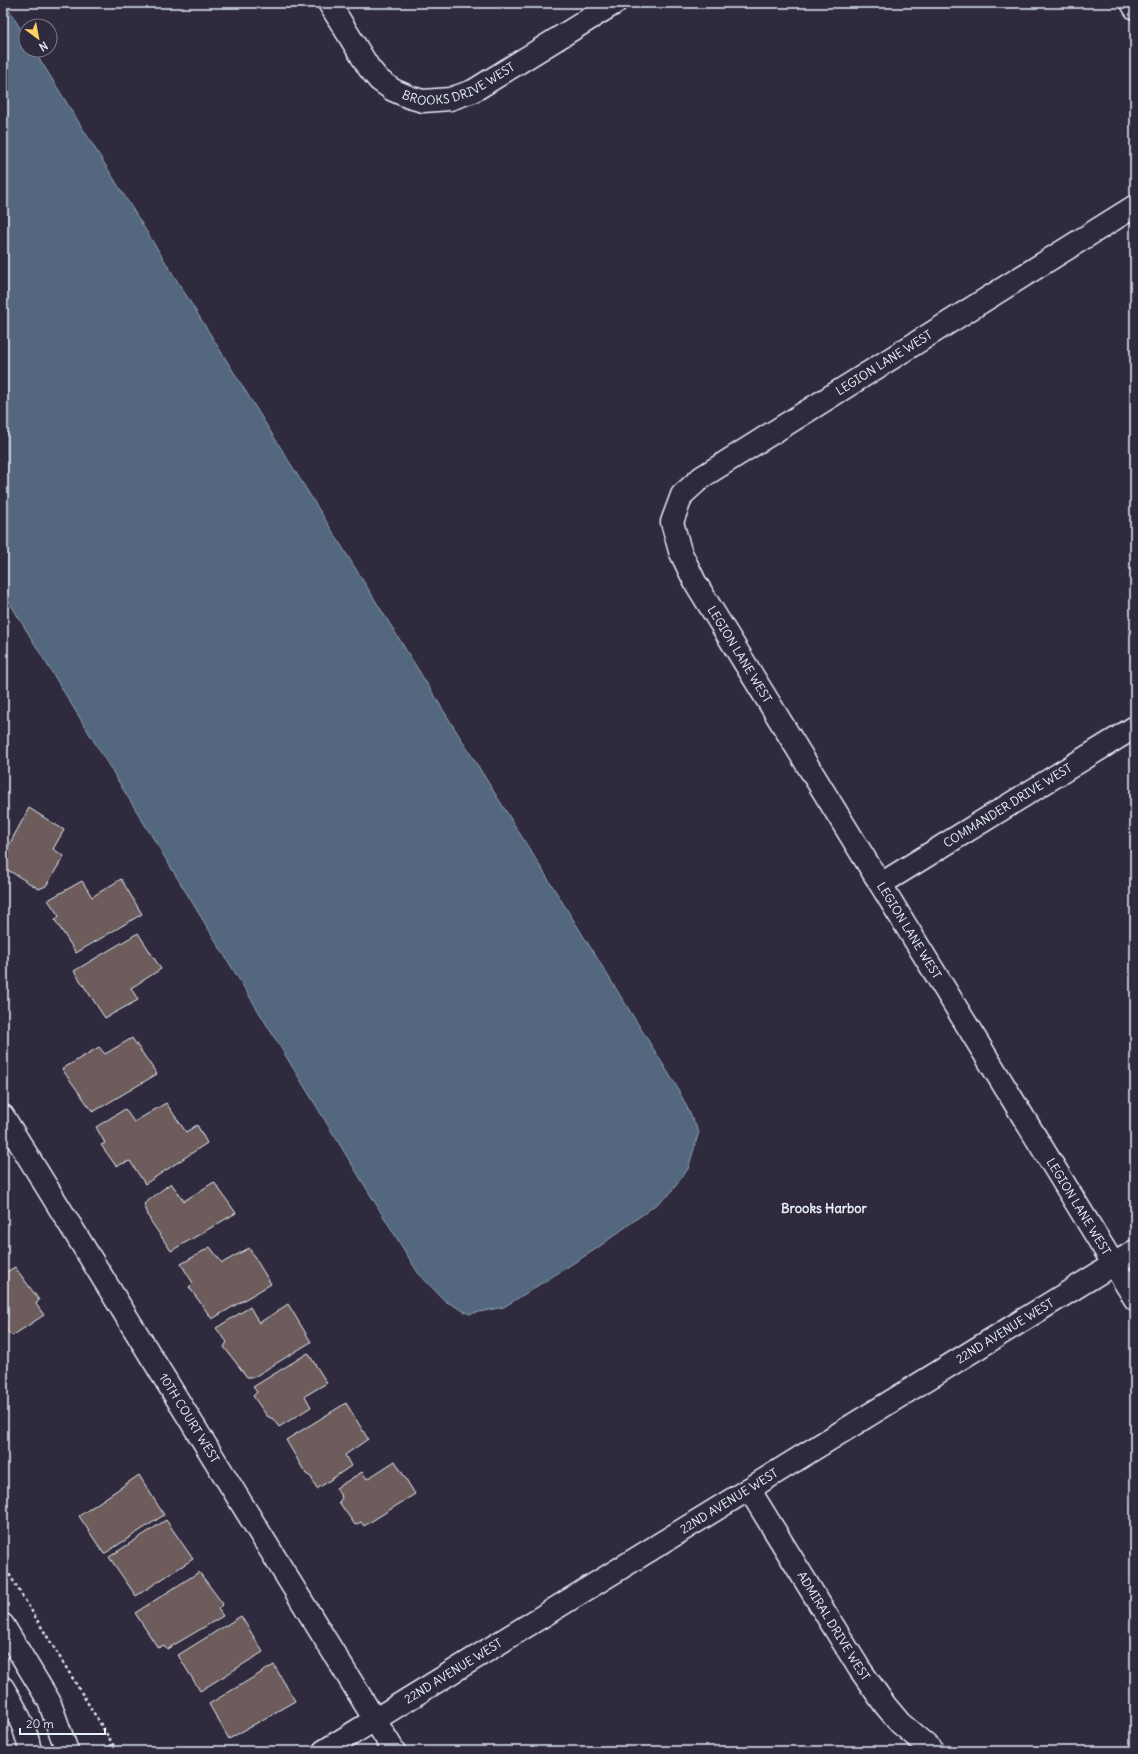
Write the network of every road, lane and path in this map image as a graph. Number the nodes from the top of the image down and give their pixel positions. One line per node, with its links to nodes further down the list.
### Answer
1 (329, 3): 2 (street, BROOKS DRIVE WEST)
2 (615, 3)
3 (1132, 3): 4 (street)
4 (1135, 8)
5 (1135, 206): 7 (street, LEGION LANE WEST)
6 (1135, 727): 7 (street, COMMANDER DRIVE WEST)
7 (880, 884): 10 (street, LEGION LANE WEST)
8 (3, 1116): 16 (street, 10TH COURT WEST)
9 (1135, 1251): 10 (street, 22ND AVENUE WEST)
10 (1114, 1264): 11 (street, LEGION LANE WEST); 12 (street, 22ND AVENUE WEST)
11 (1135, 1299)
12 (749, 1489): 16 (street, 22ND AVENUE WEST); 24 (street, ADMIRAL DRIVE WEST)
13 (3, 1564): 17 (path)
14 (3, 1625): 19 (street)
15 (3, 1688): 18 (street)
16 (375, 1720): 22 (street, 22ND AVENUE WEST); 23 (street, 10TH COURT WEST)
17 (114, 1744): 20 (path); 21 (path)
18 (30, 1751)
19 (67, 1751)
20 (98, 1751)
21 (118, 1751)
22 (324, 1751)
23 (394, 1751)
24 (933, 1751)

